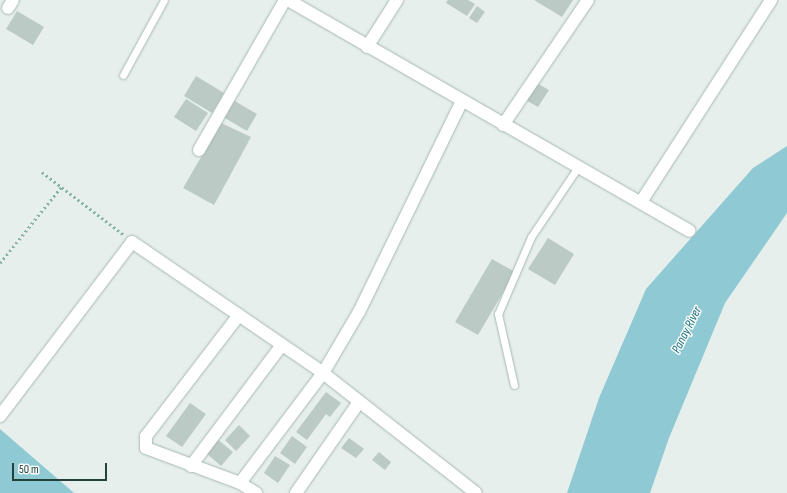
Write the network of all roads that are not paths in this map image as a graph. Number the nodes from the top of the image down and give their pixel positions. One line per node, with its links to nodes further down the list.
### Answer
1 (164, 0): 7 (lane)
2 (287, 0): 6 (street); 10 (street)
3 (397, 0): 6 (street)
4 (588, 0): 9 (street)
5 (771, 0): 12 (street)
6 (367, 47): 8 (street)
7 (123, 75)
8 (462, 101): 9 (street); 16 (street)
9 (503, 125): 11 (street)
10 (199, 150)
11 (578, 167): 12 (street); 17 (lane)
12 (641, 202): 13 (street)
13 (689, 231)
14 (239, 315): 15 (street); 19 (street); 20 (street)
15 (282, 345): 16 (street); 20 (street)
16 (323, 373): 18 (street); 21 (street)
17 (514, 385)
18 (359, 402): 23 (street); 24 (street)
19 (0, 416)
20 (191, 466): 21 (street)
21 (240, 483): 22 (street)
22 (256, 493)
23 (296, 493)
24 (476, 493)

